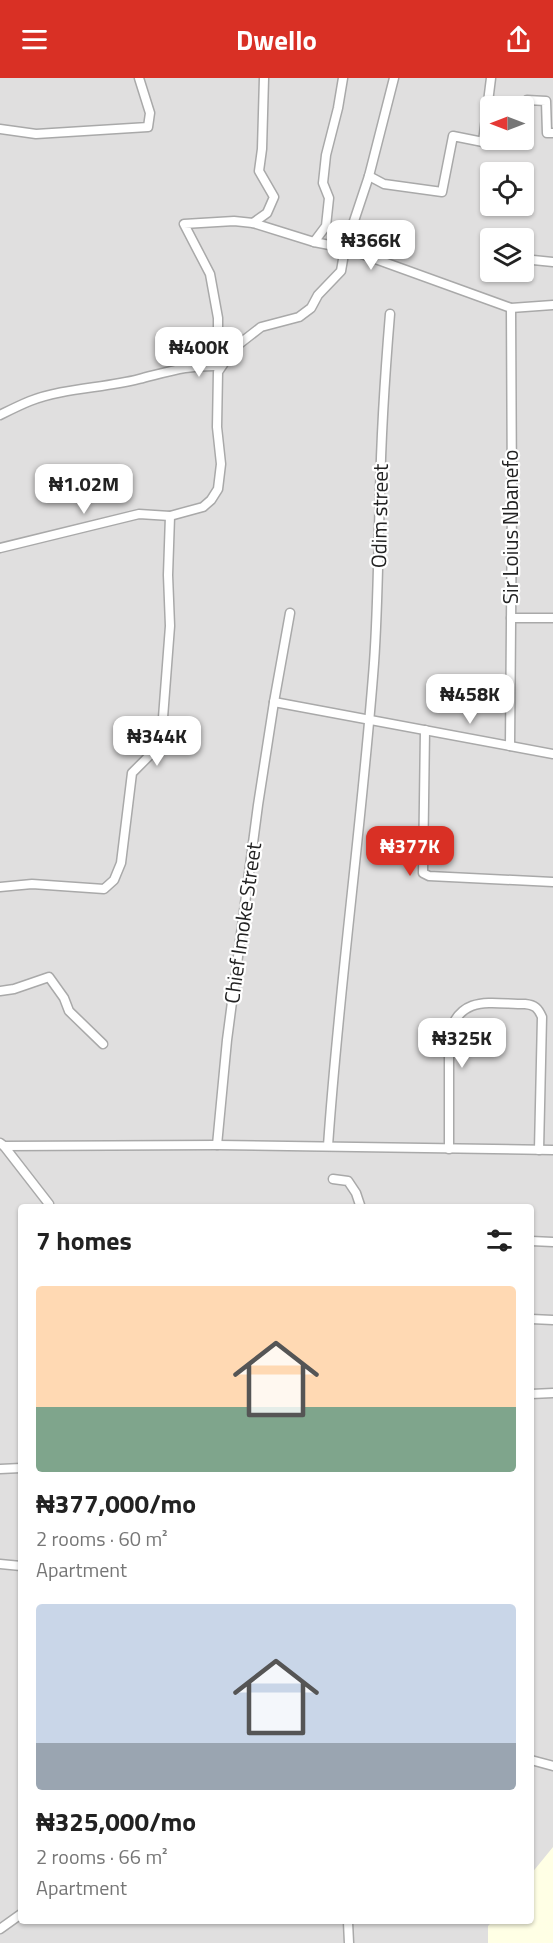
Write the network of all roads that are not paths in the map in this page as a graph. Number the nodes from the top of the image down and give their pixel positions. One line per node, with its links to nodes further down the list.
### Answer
1 (140, 78): 8 (street)
2 (264, 78): 12 (street)
3 (343, 78): 13 (street)
4 (393, 78): 11 (street)
5 (491, 78): 6 (street)
6 (490, 96)
7 (534, 100): 9 (street)
8 (0, 129)
9 (553, 133)
10 (480, 141): 11 (street)
11 (369, 176): 14 (street)
12 (253, 223): 13 (street); 20 (street)
13 (314, 242): 14 (street)
14 (345, 248): 18 (street); 20 (street)
15 (534, 260): 16 (street)
16 (553, 262)
17 (553, 305): 18 (street)
18 (511, 308): 25 (street, Sir Loius Nbanefo)
19 (390, 314): 28 (street, Odim street)
20 (221, 366): 21 (street); 22 (street)
21 (0, 415)
22 (170, 516): 23 (street); 33 (street)
23 (0, 548)
24 (290, 613): 27 (street, Chief Imoke Street)
25 (511, 618): 26 (street); 30 (street, Sir Loius Nbanefo)
26 (553, 618)
27 (274, 702): 28 (street); 37 (street, Chief Imoke Street)
28 (369, 719): 29 (street); 38 (street, Odim street)
29 (425, 730): 30 (street); 32 (street)
30 (510, 746): 31 (street)
31 (553, 754)
32 (553, 882)
33 (0, 887)
34 (0, 991): 35 (street)
35 (103, 1044)
36 (2, 1144): 37 (street); 43 (street)
37 (217, 1145): 38 (street)
38 (328, 1146): 39 (street)
39 (449, 1149): 40 (street); 40 (street)
40 (539, 1150): 41 (street)
41 (553, 1150)
42 (333, 1179): 44 (street)
43 (49, 1204)
44 (360, 1204)
45 (534, 1241): 46 (street)
46 (553, 1242)
47 (534, 1319): 48 (street)
48 (553, 1320)
49 (553, 1393): 50 (street)
50 (534, 1394)
51 (18, 1468): 52 (street)
52 (0, 1469)
53 (0, 1564): 54 (street)
54 (18, 1566)
55 (534, 1761): 56 (street)
56 (553, 1766)
57 (18, 1916): 59 (street)
58 (348, 1924): 60 (street)
59 (0, 1929)
60 (349, 1943)

